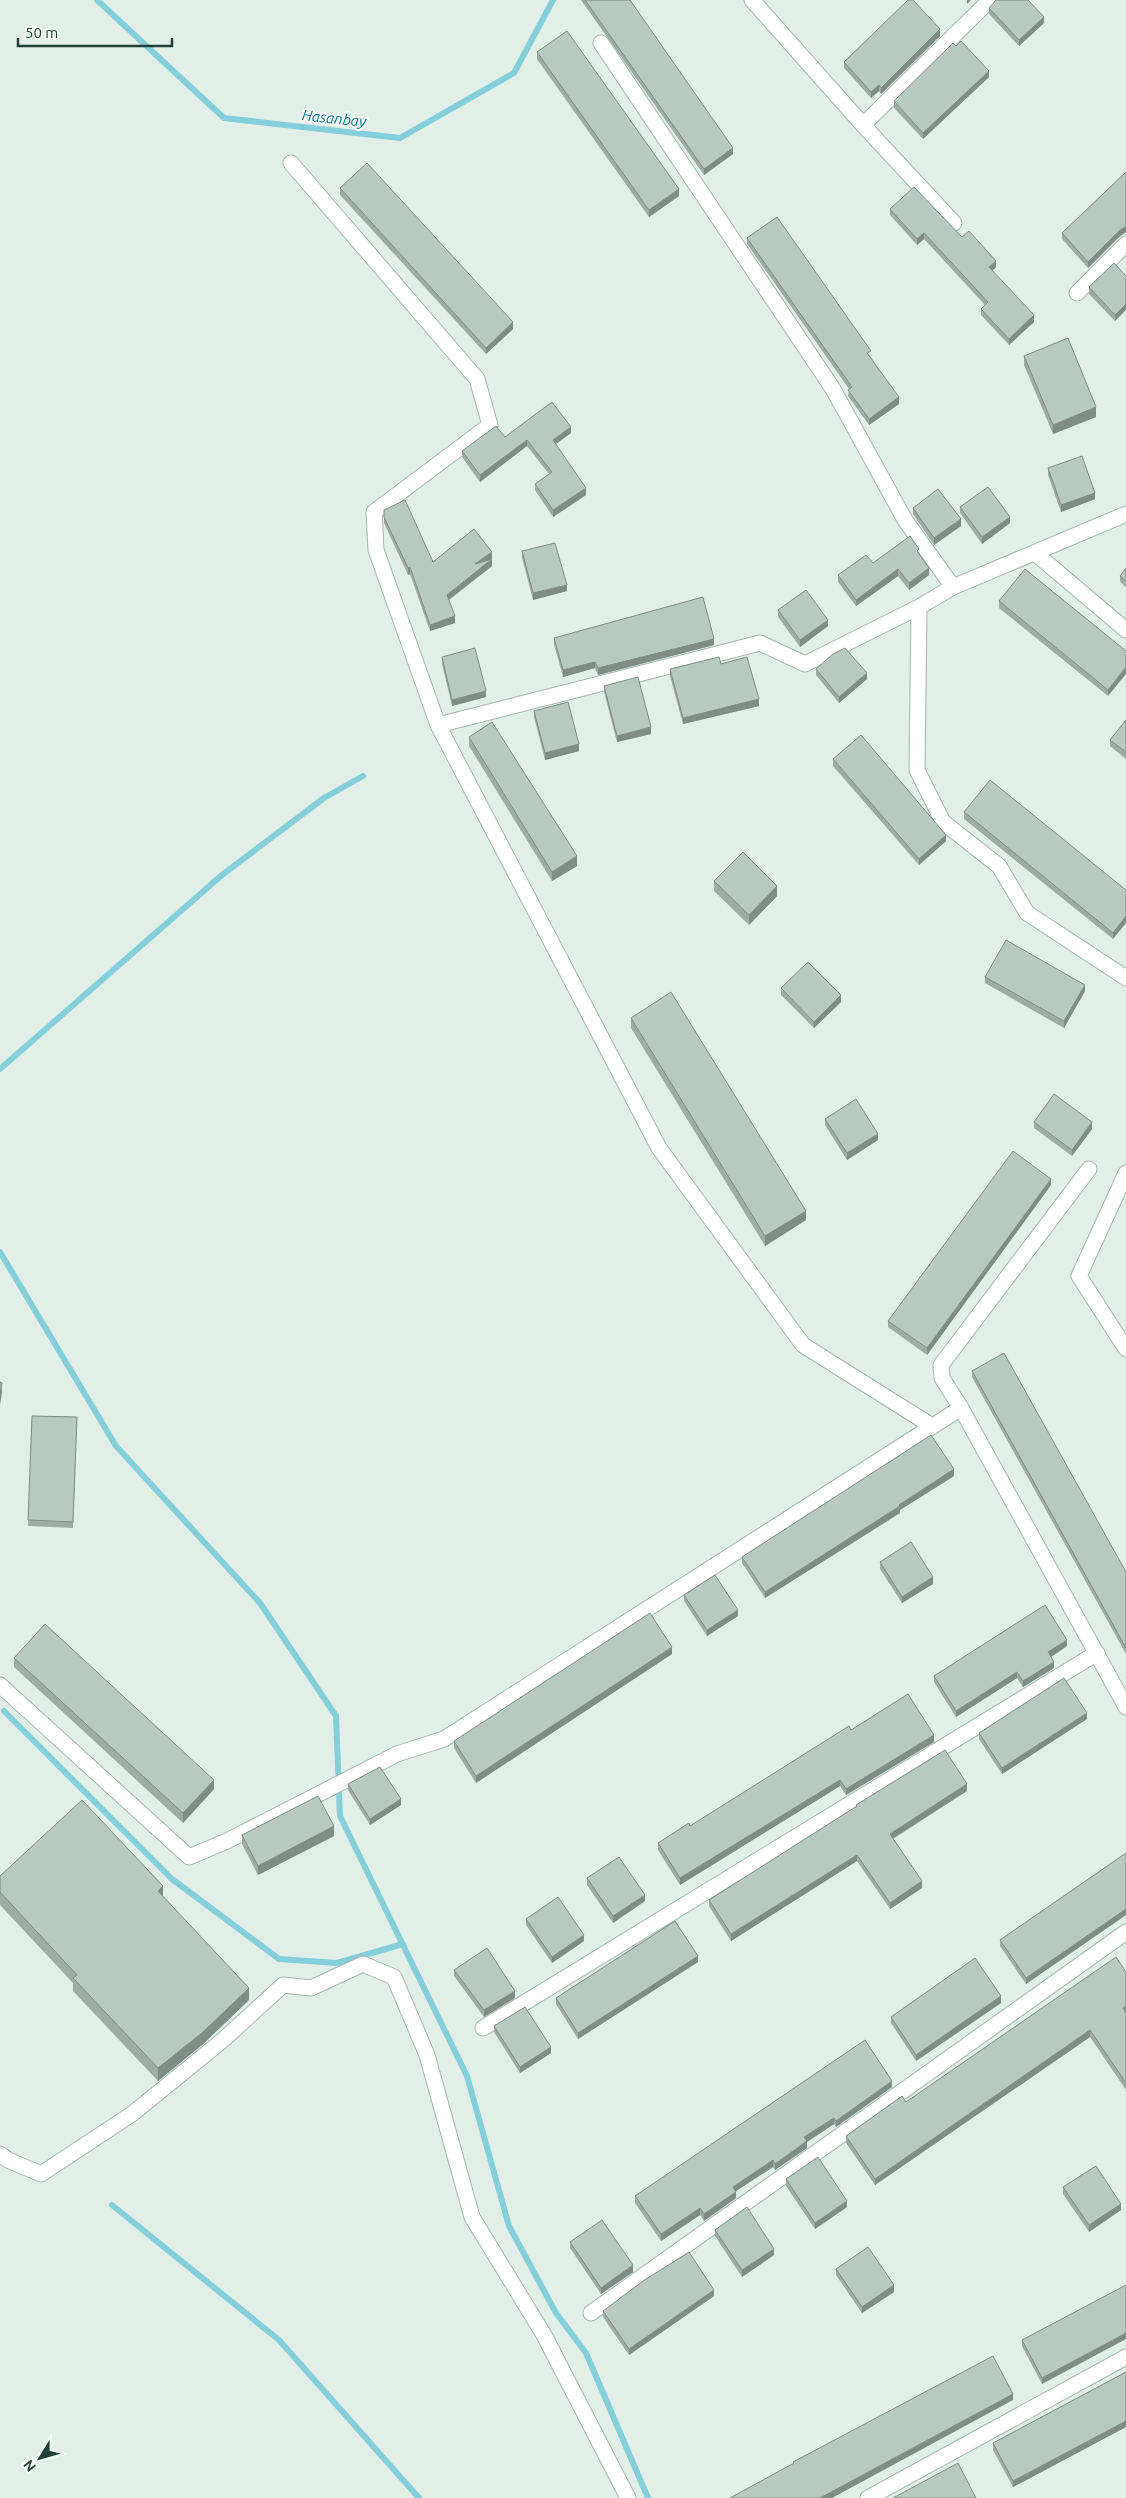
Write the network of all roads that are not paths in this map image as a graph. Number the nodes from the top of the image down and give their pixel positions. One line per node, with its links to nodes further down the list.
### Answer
1 (752, 0): 4 (street)
2 (990, 0): 4 (street)
3 (601, 43): 11 (street)
4 (863, 126): 6 (street)
5 (291, 163): 14 (street)
6 (954, 223)
7 (1126, 244): 8 (street)
8 (1077, 293)
9 (1126, 514): 10 (street)
10 (1035, 553): 11 (street); 13 (street)
11 (952, 587): 12 (street)
12 (919, 607): 14 (street); 15 (street)
13 (1126, 630)
14 (438, 725): 20 (street)
15 (1126, 978)
16 (1089, 1169): 19 (street)
17 (1126, 1173): 18 (street)
18 (1126, 1349)
19 (961, 1408): 20 (street); 21 (street)
20 (932, 1426): 22 (street)
21 (1097, 1653): 23 (street); 25 (street)
22 (0, 1685)
23 (1126, 1707)
24 (1126, 1932): 27 (street)
25 (483, 2028)
26 (0, 2154): 29 (street)
27 (591, 2313)
28 (1126, 2358): 30 (street)
29 (628, 2498)
30 (868, 2498)

